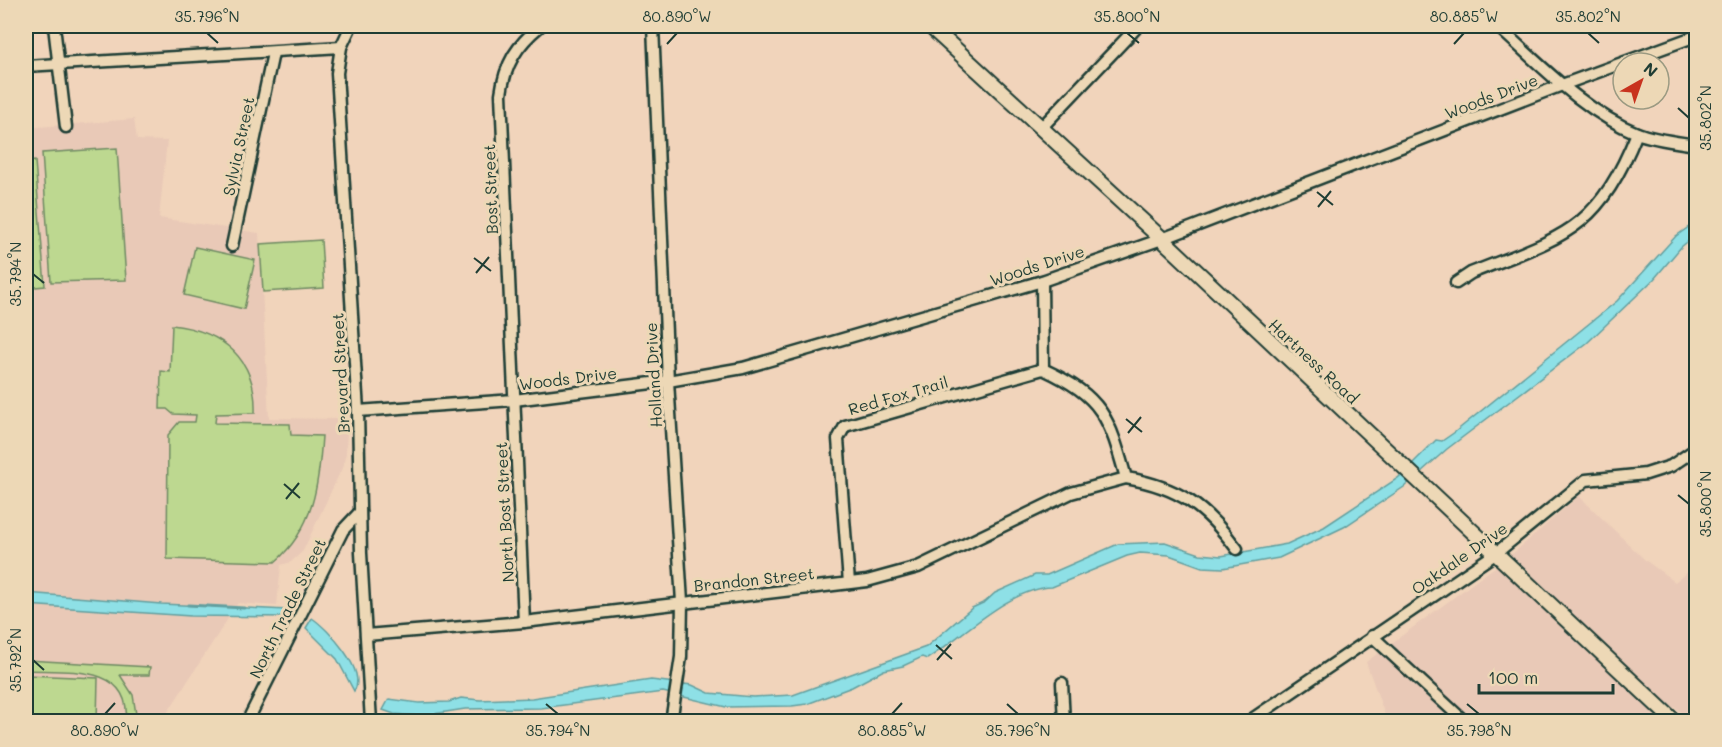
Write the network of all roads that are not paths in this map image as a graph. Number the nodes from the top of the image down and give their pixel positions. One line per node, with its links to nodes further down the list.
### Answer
1 (54, 26): 11 (street)
2 (351, 26): 9 (street, Brevard Street)
3 (540, 26): 24 (street, Bost Street)
4 (653, 26): 23 (street, Holland Drive)
5 (930, 26): 15 (main road, Hartness Road)
6 (1138, 26): 15 (street)
7 (1497, 26): 13 (street)
8 (1696, 36): 13 (street, Woods Drive)
9 (341, 46): 10 (street); 25 (street, Brevard Street)
10 (273, 53): 11 (street); 19 (street, Sylvia Street)
11 (59, 63): 12 (street); 14 (street)
12 (26, 66)
13 (1562, 84): 16 (street); 18 (street, Woods Drive)
14 (66, 127)
15 (1041, 128): 18 (main road, Hartness Road)
16 (1637, 133): 17 (street); 21 (street)
17 (1696, 145)
18 (1162, 240): 20 (street, Woods Drive); 30 (main road, Hartness Road)
19 (232, 246)
20 (1042, 281): 22 (street); 23 (street, Woods Drive)
21 (1456, 284)
22 (1043, 369): 27 (street); 31 (street, Red Fox Trail)
23 (668, 381): 24 (street, Woods Drive); 32 (street, Holland Drive)
24 (514, 400): 25 (street, Woods Drive); 33 (street, North Bost Street)
25 (358, 411): 28 (street, Brevard Street)
26 (1696, 449): 30 (street, Oakdale Drive)
27 (1126, 478): 29 (street); 31 (street, Brandon Street)
28 (360, 512): 34 (street, Brevard Street); 37 (street, North Trade Street)
29 (1237, 549)
30 (1495, 554): 35 (street, Oakdale Drive); 43 (main road, Hartness Road)
31 (849, 583): 32 (street, Brandon Street)
32 (682, 602): 33 (street, Brandon Street); 39 (street, Holland Drive)
33 (524, 622): 34 (street, Brandon Street)
34 (366, 635): 38 (street, Brevard Street)
35 (1372, 636): 41 (street, Oakdale Drive); 42 (street)
36 (1062, 683): 40 (street)
37 (247, 722)
38 (371, 722)
39 (671, 722)
40 (1064, 722)
41 (1248, 722)
42 (1465, 722)
43 (1675, 722)

